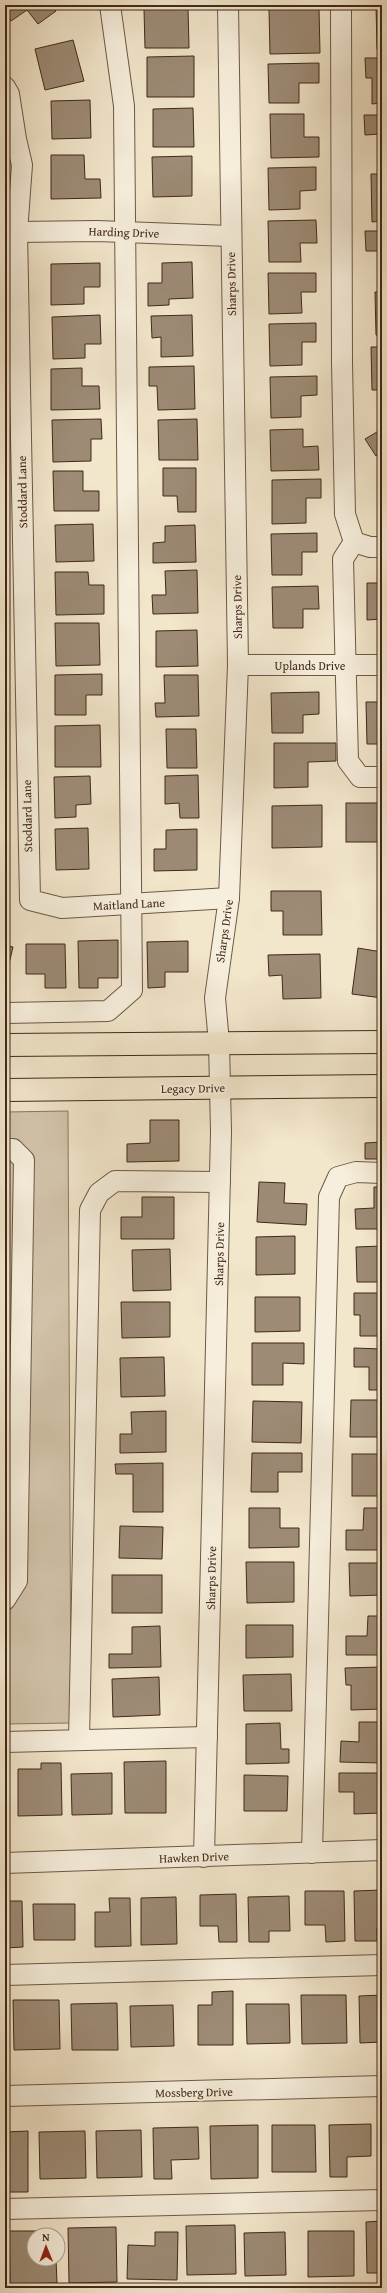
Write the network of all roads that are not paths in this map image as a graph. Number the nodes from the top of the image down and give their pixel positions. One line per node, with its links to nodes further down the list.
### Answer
1 (110, 5): 7 (street)
2 (228, 5): 8 (street, Sharps Drive)
3 (341, 5): 9 (street)
4 (5, 87): 5 (street, Stoddard Lane)
5 (12, 152): 6 (street, Stoddard Lane)
6 (17, 232): 7 (street, Harding Drive); 16 (street, Stoddard Lane)
7 (124, 232): 8 (street, Harding Drive); 17 (street)
8 (230, 236): 11 (street, Sharps Drive)
9 (354, 542): 10 (street); 12 (street)
10 (382, 547)
11 (238, 665): 12 (street, Uplands Drive); 15 (street, Sharps Drive)
12 (346, 665): 13 (street, Uplands Drive); 14 (street)
13 (382, 665)
14 (382, 777)
15 (229, 898): 17 (street, Maitland Lane); 20 (street, Sharps Drive)
16 (30, 900): 17 (street, Maitland Lane)
17 (132, 904): 18 (street)
18 (5, 1013)
19 (382, 1042): 20 (main road)
20 (219, 1043): 21 (main road); 23 (street, Sharps Drive)
21 (5, 1045)
22 (382, 1086): 23 (main road, Legacy Drive)
23 (220, 1088): 24 (main road, Legacy Drive); 27 (street, Sharps Drive)
24 (5, 1090)
25 (5, 1149): 28 (street)
26 (382, 1173): 33 (street)
27 (220, 1182): 29 (street, Sharps Drive); 30 (street)
28 (5, 1600)
29 (207, 1737): 30 (street); 34 (street, Sharps Drive)
30 (79, 1740): 31 (street)
31 (5, 1742)
32 (382, 1850): 33 (street, Hawken Drive)
33 (312, 1852): 34 (street, Hawken Drive)
34 (204, 1856): 35 (street, Hawken Drive)
35 (5, 1863)
36 (382, 1965): 37 (street)
37 (5, 1975)
38 (382, 2086): 39 (street, Mossberg Drive)
39 (5, 2096)
40 (382, 2200): 41 (street)
41 (5, 2209)

